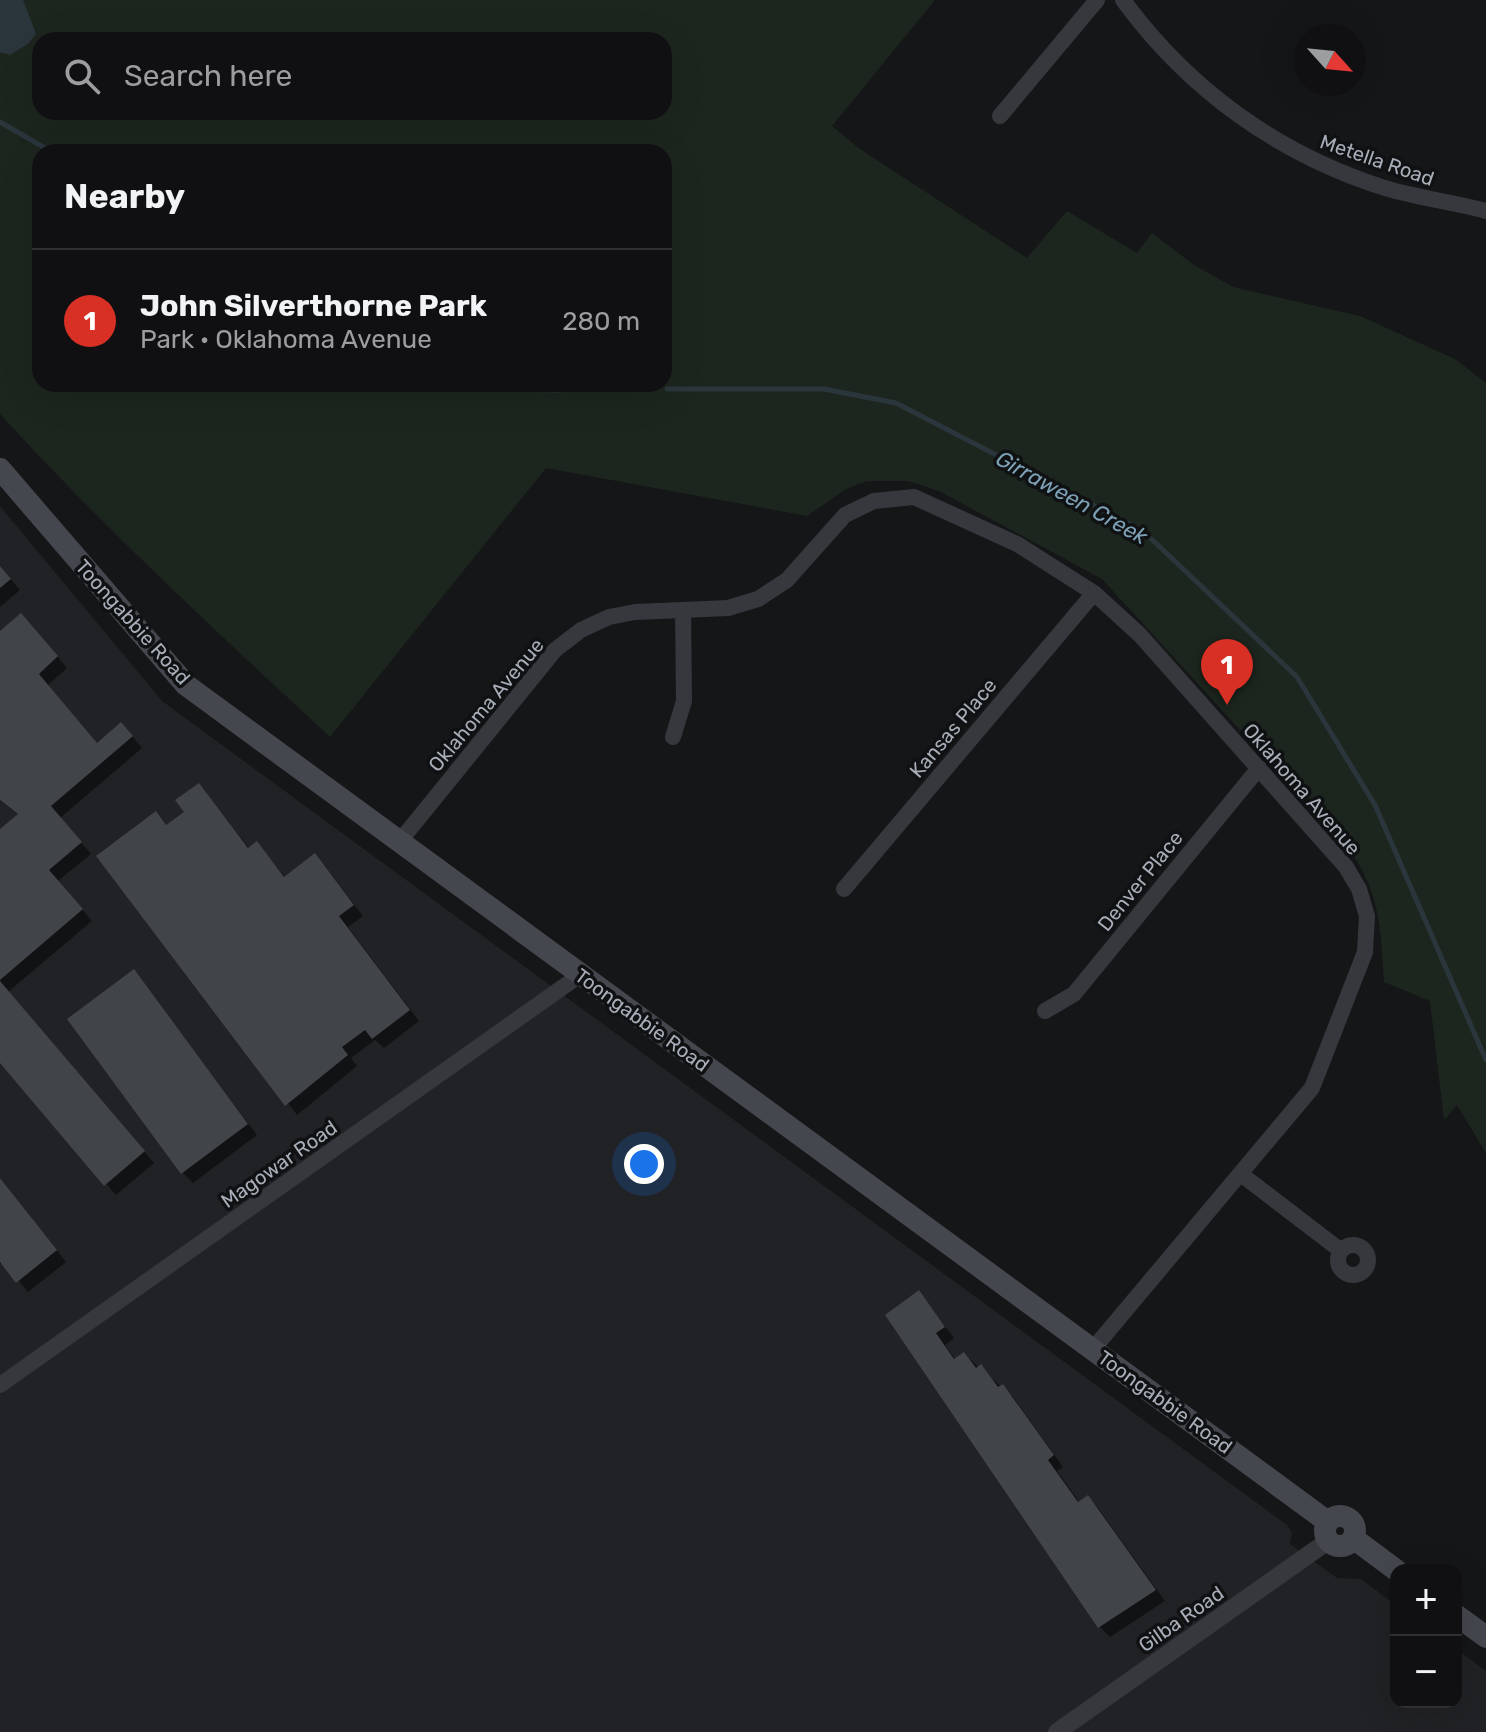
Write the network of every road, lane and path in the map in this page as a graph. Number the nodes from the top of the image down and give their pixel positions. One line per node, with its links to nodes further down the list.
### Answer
1 (1097, 0): 3 (street)
2 (1123, 0): 4 (street, Metella Road)
3 (1000, 116)
4 (1486, 211)
5 (0, 469): 10 (main road, Toongabbie Road)
6 (1094, 593): 7 (street, Oklahoma Avenue); 9 (street, Oklahoma Avenue); 11 (street, Kansas Place)
7 (683, 610): 8 (street); 10 (street, Oklahoma Avenue)
8 (673, 737)
9 (1259, 768): 13 (street, Denver Place); 14 (street, Oklahoma Avenue)
10 (400, 841): 12 (main road, Toongabbie Road)
11 (844, 889)
12 (580, 975): 16 (main road, Toongabbie Road); 17 (street, Magowar Road)
13 (1045, 1011)
14 (1242, 1175): 15 (street); 16 (street, Oklahoma Avenue)
15 (1340, 1250)
16 (1093, 1349): 18 (main road, Toongabbie Road)
17 (0, 1385)
18 (1328, 1532): 19 (main road, Toongabbie Road); 22 (street, Gilba Road)
19 (1390, 1566)
20 (1462, 1619): 21 (main road)
21 (1486, 1637)
22 (1057, 1732)

